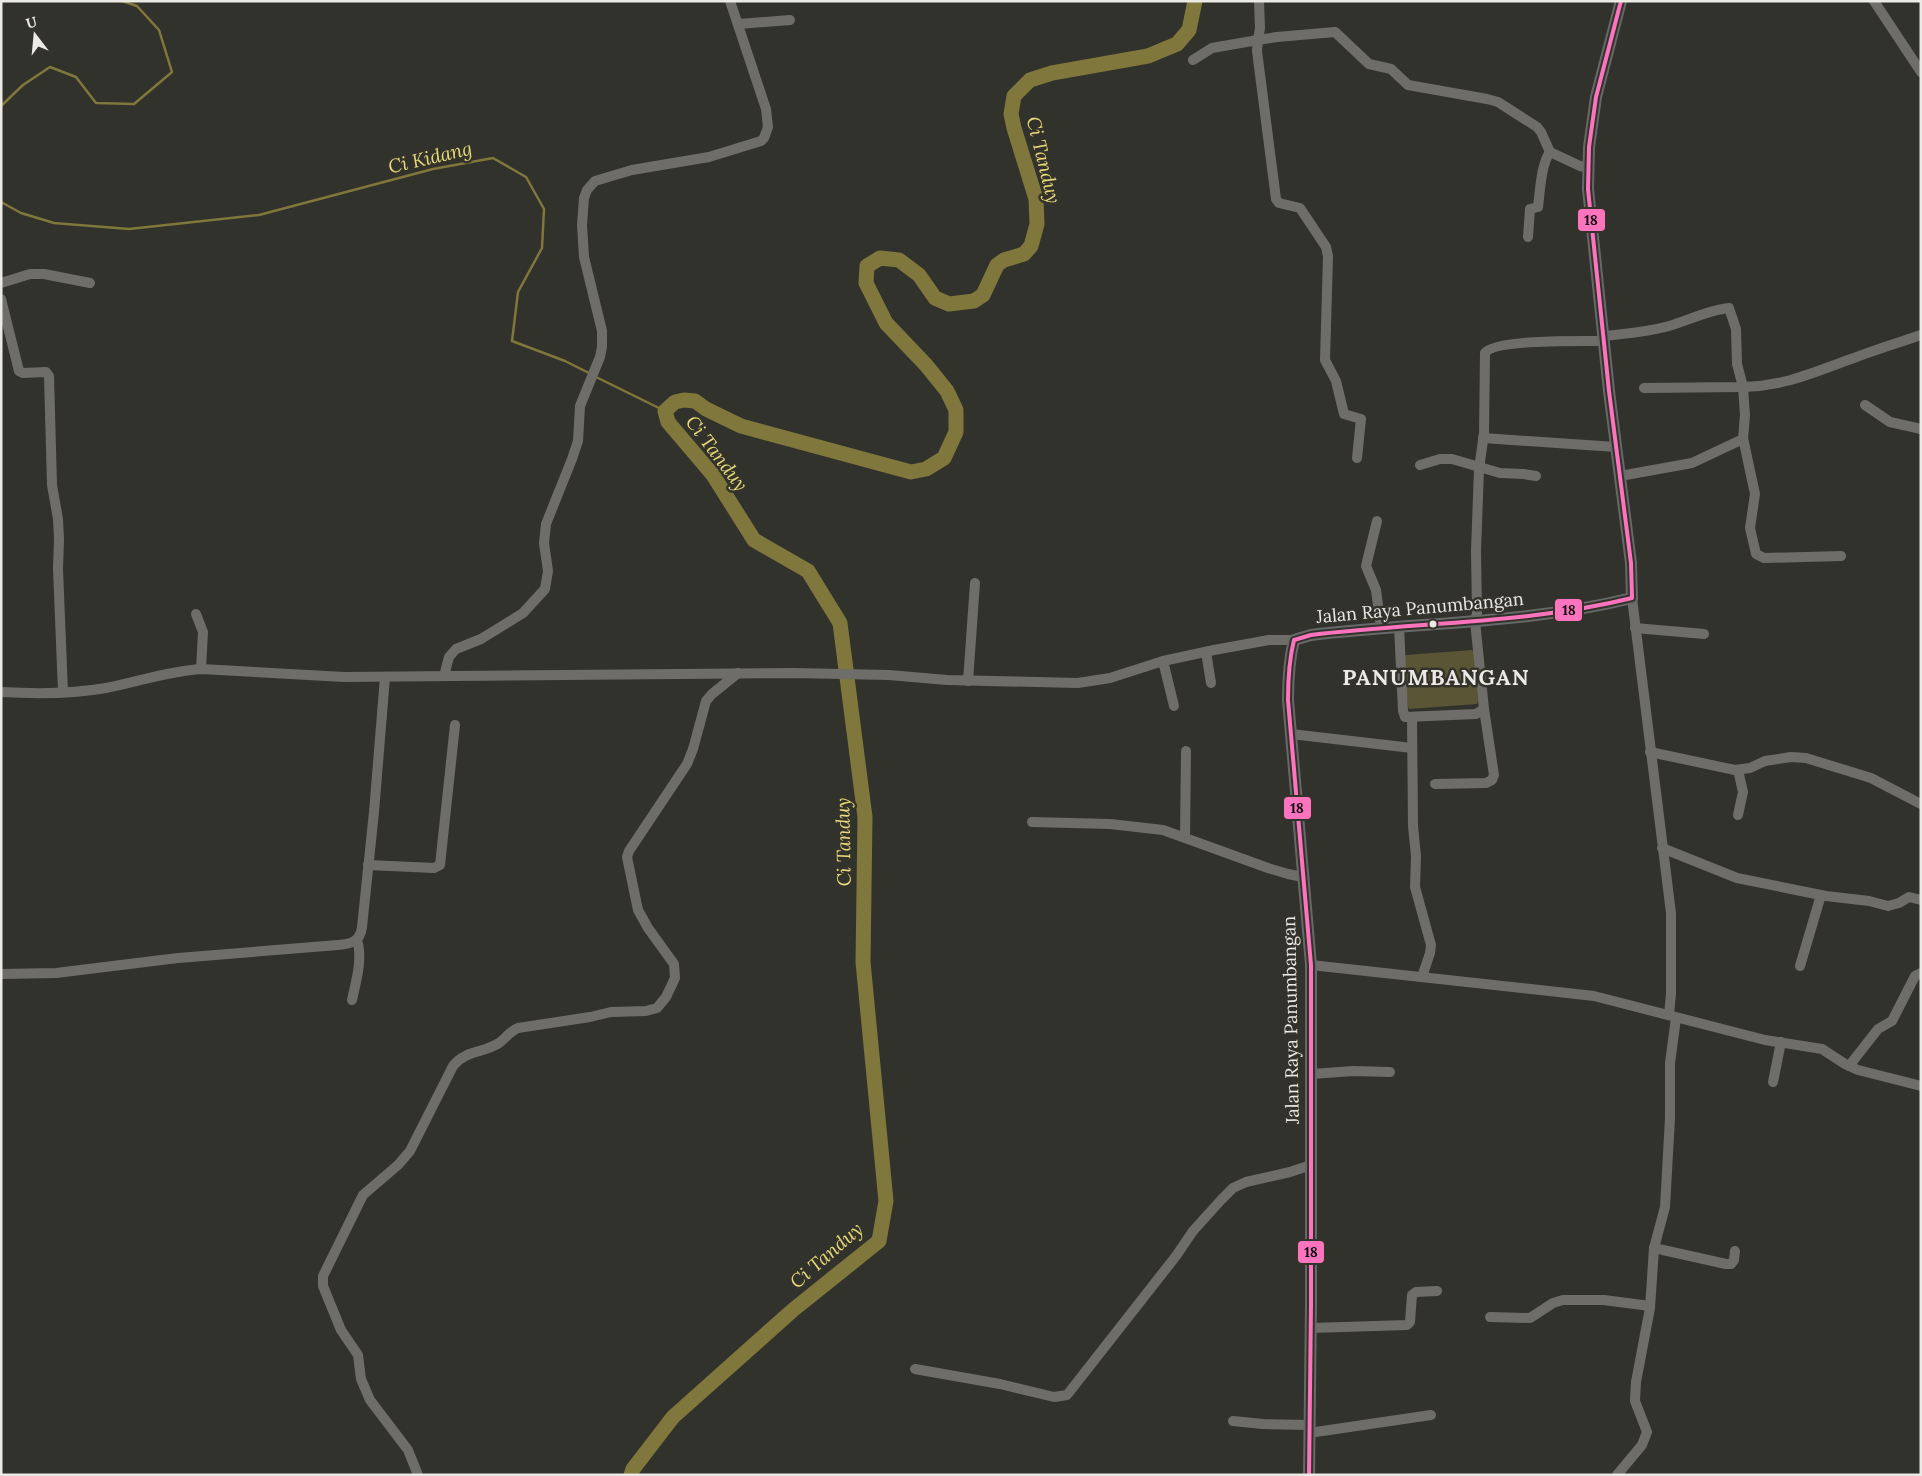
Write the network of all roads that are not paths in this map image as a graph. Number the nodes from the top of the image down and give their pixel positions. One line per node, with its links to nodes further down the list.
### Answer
1 (730, 1): 6 (street)
2 (1259, 1): 7 (street)
3 (1620, 1): 11 (main road)
4 (1874, 1): 9 (street)
5 (790, 20): 6 (street)
6 (738, 24): 45 (street)
7 (1258, 40): 8 (street); 10 (street); 25 (street)
8 (1193, 60)
9 (1921, 72)
10 (1550, 152): 11 (street); 12 (street)
11 (1589, 168): 17 (main road)
12 (1528, 238)
13 (90, 283): 14 (street)
14 (1, 284)
15 (1, 298): 50 (street)
16 (1921, 335): 18 (street)
17 (1604, 339): 18 (street); 22 (street); 24 (main road)
18 (1743, 387): 19 (street); 23 (street)
19 (1644, 388)
20 (1865, 405): 21 (street)
21 (1921, 429)
22 (1483, 438): 24 (street); 27 (street)
23 (1743, 438): 29 (street); 31 (street)
24 (1616, 447): 29 (main road)
25 (1357, 458)
26 (1420, 465): 27 (street)
27 (1480, 468): 28 (street); 35 (street)
28 (1536, 476)
29 (1620, 476): 33 (main road)
30 (1377, 521): 37 (street)
31 (1841, 556)
32 (975, 583): 47 (street)
33 (1632, 598): 35 (main road, Jalan Raya Panumbangan); 38 (street)
34 (196, 614): 43 (street)
35 (1475, 621): 36 (main road, Jalan Raya Panumbangan); 52 (street)
36 (1400, 626): 37 (main road, Jalan Raya Panumbangan); 53 (street)
37 (1381, 628): 40 (main road, Jalan Raya Panumbangan)
38 (1635, 628): 39 (street); 58 (street)
39 (1704, 634)
40 (1294, 640): 41 (street); 55 (main road, Jalan Raya Panumbangan)
41 (1206, 652): 42 (street); 48 (street)
42 (1163, 661): 47 (street); 51 (street)
43 (201, 669): 46 (street); 50 (street)
44 (738, 673): 45 (street); 47 (street); 95 (street)
45 (444, 676): 46 (street)
46 (385, 677): 66 (street)
47 (968, 681)
48 (1211, 684)
49 (1, 692): 50 (street)
50 (63, 692)
51 (1174, 706)
52 (1484, 709): 53 (street); 60 (street)
53 (1412, 718): 56 (street)
54 (455, 725): 66 (street)
55 (1291, 734): 56 (street); 67 (main road, Jalan Raya Panumbangan)
56 (1412, 748): 75 (street)
57 (1186, 751): 64 (street)
58 (1650, 752): 59 (street); 65 (street)
59 (1738, 770): 61 (street); 62 (street)
60 (1436, 784)
61 (1921, 804)
62 (1738, 815)
63 (1032, 822): 64 (street)
64 (1185, 838): 67 (street)
65 (1662, 848): 68 (street); 77 (street)
66 (368, 865): 70 (street)
67 (1303, 877): 71 (main road, Jalan Raya Panumbangan)
68 (1822, 895): 69 (street); 72 (street)
69 (1921, 900)
70 (357, 940): 74 (street); 76 (street)
71 (1311, 965): 75 (street); 81 (main road, Jalan Raya Panumbangan)
72 (1800, 966)
73 (1921, 973): 79 (street)
74 (1, 974)
75 (1422, 977): 77 (street)
76 (352, 1000)
77 (1672, 1017): 78 (street); 85 (street)
78 (1781, 1042): 79 (street); 82 (street)
79 (1849, 1066): 83 (street)
80 (1390, 1072): 81 (street)
81 (1312, 1074): 84 (main road, Jalan Raya Panumbangan)
82 (1773, 1082)
83 (1921, 1086)
84 (1311, 1165): 90 (main road, Jalan Raya Panumbangan); 91 (street)
85 (1654, 1248): 86 (street); 88 (street)
86 (1735, 1251)
87 (1436, 1290): 90 (street)
88 (1650, 1306): 89 (street); 97 (street)
89 (1490, 1317)
90 (1311, 1328): 94 (main road, Jalan Raya Panumbangan)
91 (915, 1369)
92 (1431, 1415): 94 (street)
93 (1233, 1421): 94 (street)
94 (1310, 1429): 96 (main road, Jalan Raya Panumbangan)
95 (418, 1475)
96 (1309, 1475)
97 (1617, 1475)

